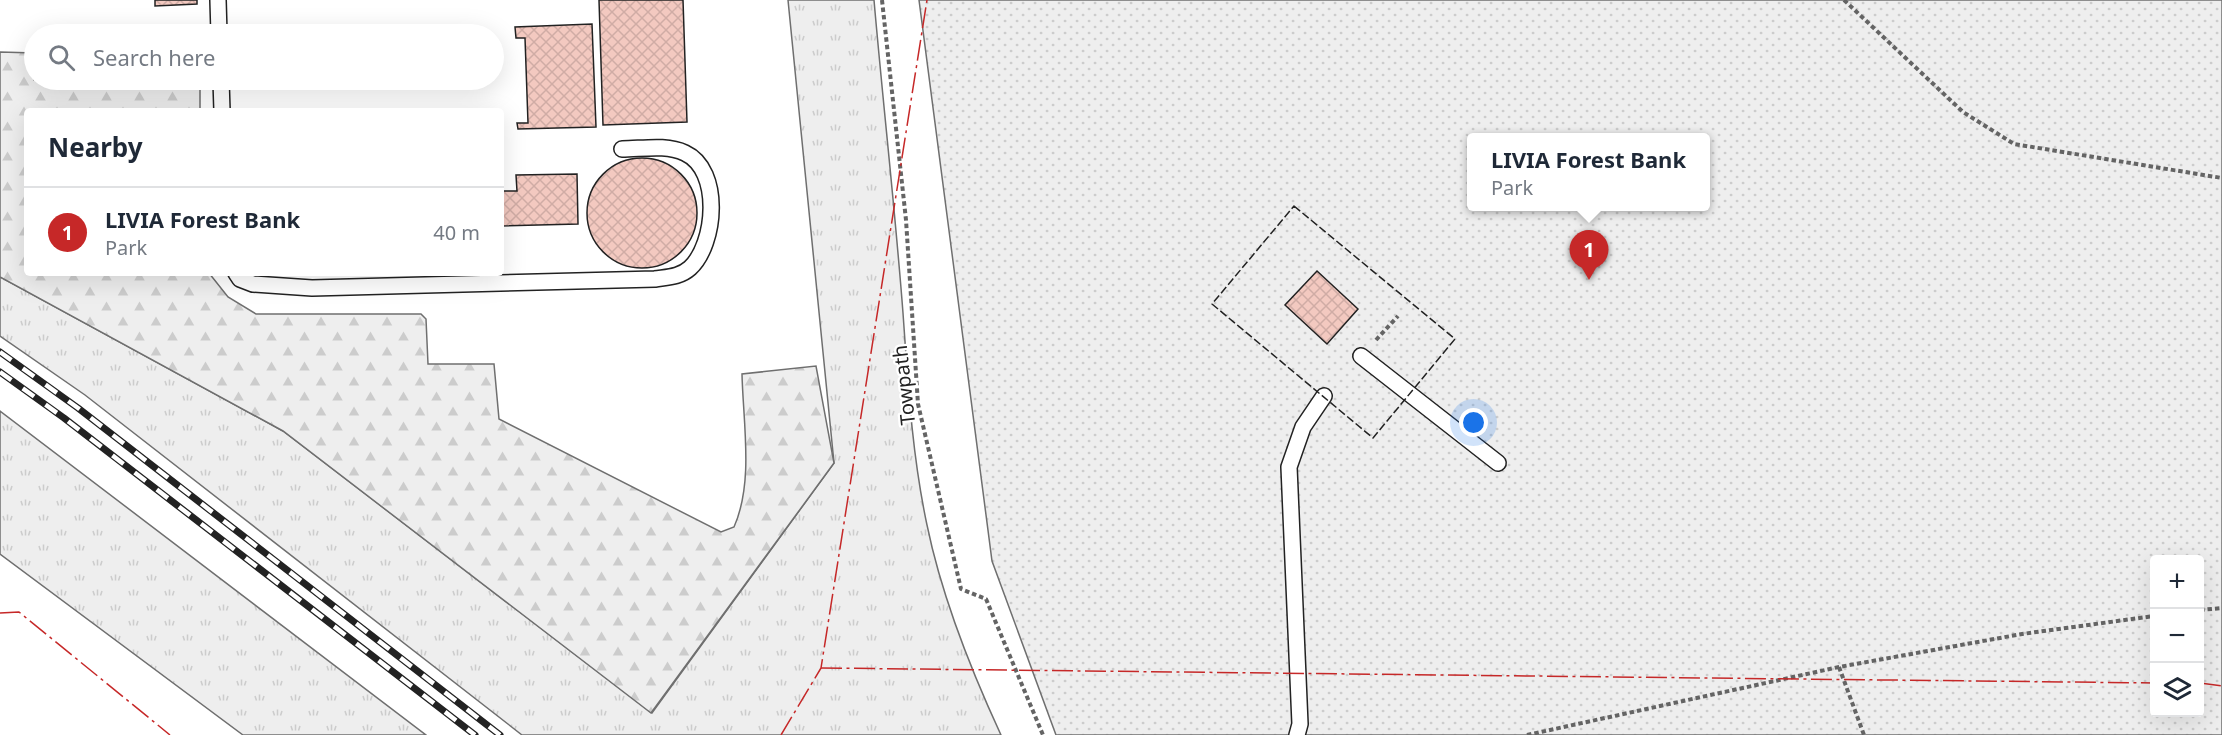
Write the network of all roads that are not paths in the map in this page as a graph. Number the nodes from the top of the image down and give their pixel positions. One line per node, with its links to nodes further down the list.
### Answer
1 (218, 0): 2 (lane)
2 (219, 24)
3 (221, 90): 4 (lane)
4 (222, 108)
5 (621, 149): 6 (lane)
6 (238, 276)
7 (1361, 356): 9 (lane)
8 (1323, 396): 10 (lane)
9 (1498, 463)
10 (1297, 735)

